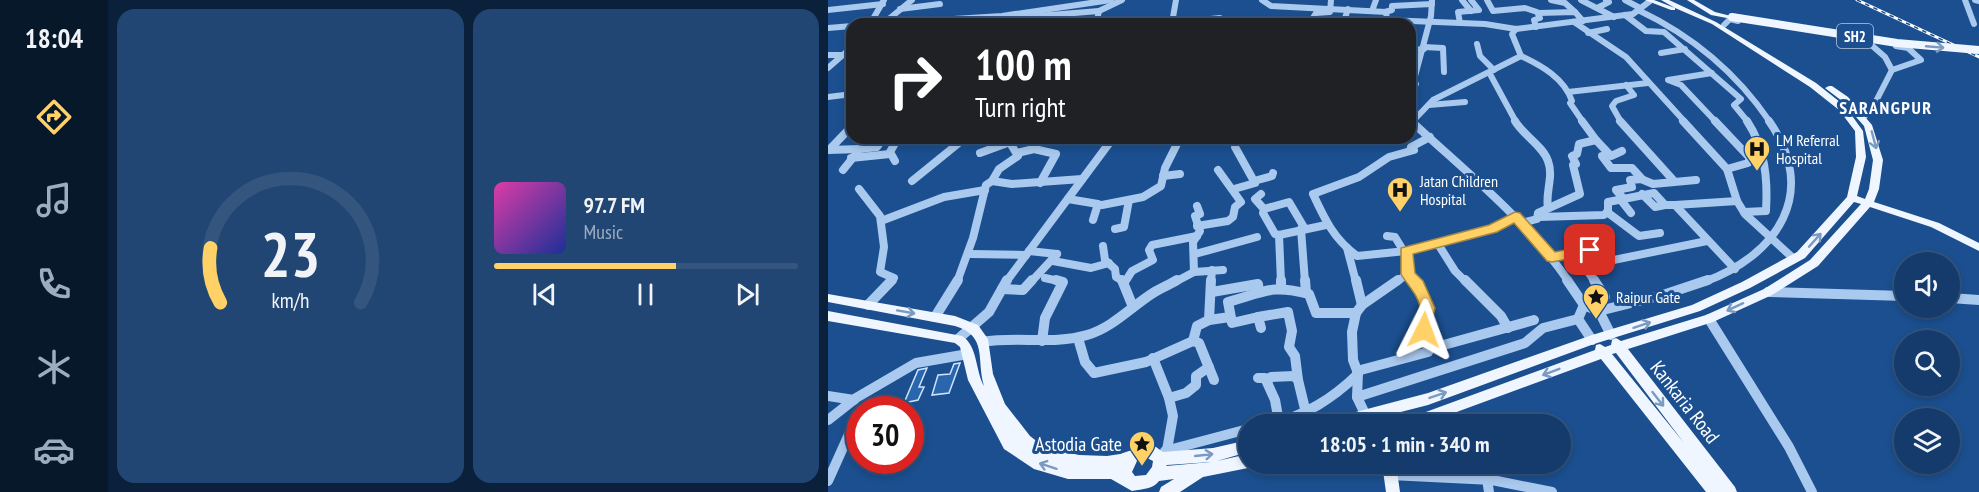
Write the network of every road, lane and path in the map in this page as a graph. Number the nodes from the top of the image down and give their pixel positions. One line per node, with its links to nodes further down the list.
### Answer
1 (912, 0): 27 (street)
2 (1047, 0): 28 (street)
3 (1111, 0): 19 (street)
4 (1122, 0): 33 (street)
5 (1176, 0): 49 (street)
6 (1262, 0): 23 (street)
7 (1331, 0): 26 (street)
8 (1376, 0): 34 (street)
9 (1462, 0): 35 (street)
10 (1471, 0): 35 (street)
11 (1487, 0): 37 (street)
12 (1551, 0): 38 (street)
13 (1581, 0): 25 (street)
14 (1606, 0): 25 (street)
15 (1625, 0): 30 (street)
16 (1649, 0): 30 (street); 31 (main road)
17 (1664, 0): 39 (main road)
18 (1965, 0): 58 (street)
19 (1102, 1): 28 (street)
20 (884, 2): 32 (street); 45 (street)
21 (1432, 2): 36 (street); 54 (street)
22 (1530, 2): 37 (street)
23 (1298, 3): 26 (street)
24 (940, 4): 27 (street)
25 (1599, 7): 42 (street)
26 (1332, 8): 29 (street); 50 (street)
27 (900, 9): 46 (street)
28 (1043, 9): 41 (street); 43 (street)
29 (1348, 9): 34 (street); 51 (street)
30 (1639, 9): 40 (street); 158 (street)
31 (1672, 9): 39 (main road); 39 (main road)
32 (828, 10)
33 (1099, 11): 41 (street); 48 (street)
34 (1372, 11): 36 (street)
35 (1471, 11): 56 (street)
36 (1385, 12): 52 (street)
37 (1537, 12): 38 (street); 60 (street)
38 (1575, 12): 55 (street)
39 (1709, 14): 65 (street); 65 (street); 70 (main road, SH2, one-way to 70, bridge); 92 (main road); 133 (main road)
40 (1625, 15): 42 (street); 69 (street)
41 (1036, 16): 44 (street)
42 (1614, 16): 55 (street)
43 (983, 17): 44 (street); 47 (street)
44 (1025, 17)
45 (875, 18)
46 (890, 18)
47 (969, 18)
48 (1097, 18)
49 (1173, 18)
50 (1313, 18)
51 (1345, 18)
52 (1386, 18)
53 (1416, 21): 54 (street)
54 (1429, 21): 56 (street); 67 (street)
55 (1583, 21): 57 (street)
56 (1460, 22): 62 (street)
57 (1574, 22): 60 (street); 64 (street)
58 (1974, 24)
59 (846, 26): 61 (street)
60 (1536, 27): 62 (street)
61 (828, 28)
62 (1516, 29): 74 (street)
63 (1607, 29): 64 (street)
64 (1588, 33): 84 (street)
65 (1864, 41): 79 (street); 79 (street)
66 (1478, 44): 81 (street)
67 (1424, 48): 68 (street); 77 (street); 80 (street)
68 (1416, 49)
69 (1685, 49): 72 (street); 83 (street)
70 (1979, 50)
71 (846, 52): 75 (street)
72 (1661, 52)
73 (829, 56): 75 (street)
74 (1521, 56): 81 (street); 86 (street)
75 (841, 57): 76 (street); 78 (street)
76 (846, 57)
77 (1419, 63): 82 (street)
78 (828, 68)
79 (1892, 70): 92 (street)
80 (1444, 72)
81 (1492, 72): 90 (street); 142 (street)
82 (1416, 73)
83 (1712, 73): 115 (street); 145 (street)
84 (1648, 83): 85 (street); 115 (street)
85 (1626, 85): 86 (street); 127 (street)
86 (1568, 92): 98 (street)
87 (846, 96): 88 (street)
88 (828, 97)
89 (1465, 102): 90 (street)
90 (1429, 105): 91 (street)
91 (1416, 117)
92 (1863, 118): 137 (main road, one-way to 137)
93 (1416, 125): 96 (street)
94 (846, 132): 95 (street)
95 (840, 137): 97 (street); 107 (street)
96 (1430, 137): 149 (street); 151 (street)
97 (828, 138)
98 (1596, 140): 112 (street); 142 (street)
99 (879, 144): 107 (street)
100 (895, 144): 111 (street)
101 (958, 144): 124 (street)
102 (1000, 144): 109 (street)
103 (1011, 144): 110 (street)
104 (1108, 144): 121 (street)
105 (1177, 144): 120 (street)
106 (1235, 144): 126 (street)
107 (860, 149): 113 (street)
108 (1622, 151): 112 (street)
109 (980, 153)
110 (1017, 153): 125 (street); 128 (street)
111 (890, 154): 113 (street); 114 (street)
112 (1610, 155): 122 (street)
113 (851, 158): 117 (street)
114 (896, 162)
115 (1727, 169): 138 (street)
116 (1218, 170): 130 (street)
117 (843, 171)
118 (1272, 172): 126 (street)
119 (1180, 174): 120 (street)
120 (1163, 176): 136 (street)
121 (1082, 179): 128 (street); 134 (street)
122 (1641, 179): 127 (street); 135 (street)
123 (1696, 180): 127 (street)
124 (912, 181)
125 (992, 181): 128 (street); 131 (street)
126 (1254, 181): 130 (street)
127 (1674, 181)
128 (1040, 183)
129 (859, 189): 150 (street)
130 (1234, 189): 154 (street)
131 (985, 190): 150 (street); 169 (street)
132 (1261, 194): 143 (street)
133 (1853, 196): 137 (main road); 172 (main road, one-way to 133)
134 (1068, 199): 148 (street); 168 (street)
135 (1621, 199): 140 (street); 144 (street); 146 (street)
136 (1129, 200): 139 (street); 152 (street)
137 (1870, 200): 161 (main road); 164 (main road); 186 (main road)
138 (1737, 201): 140 (street); 145 (street)
139 (1102, 205)
140 (1675, 205): 160 (street)
141 (1197, 206): 154 (street)
142 (1548, 208): 147 (street)
143 (1264, 209): 153 (street); 156 (street)
144 (1607, 212): 147 (street); 155 (street)
145 (1744, 212): 158 (street)
146 (1630, 213)
147 (1539, 218): 149 (street)
148 (1093, 220)
149 (1518, 220): 162 (street); 171 (street)
150 (881, 221): 193 (street)
151 (1326, 225): 153 (street); 165 (street)
152 (1115, 229)
153 (1303, 229): 156 (street); 187 (street)
154 (1197, 231): 170 (street); 181 (street)
155 (1660, 233)
156 (1279, 235): 183 (street)
157 (1387, 236): 166 (street)
158 (1771, 239): 172 (street); 175 (street)
159 (1252, 241): 170 (street)
160 (1707, 241): 175 (street); 189 (street)
161 (1979, 242)
162 (1438, 244): 166 (street); 208 (street)
163 (1104, 246): 174 (street)
164 (1979, 247)
165 (1347, 248): 166 (street); 196 (street)
166 (1404, 250): 179 (street)
167 (1594, 250): 171 (street)
168 (1027, 253): 169 (street); 173 (street); 182 (street)
169 (971, 254): 199 (street)
170 (1196, 254): 178 (street)
171 (1552, 257): 194 (street)
172 (1794, 259): 214 (main road, one-way to 172)
173 (1053, 261): 174 (street); 182 (street)
174 (1109, 263): 181 (street)
175 (1735, 268): 197 (street)
176 (1212, 270): 177 (street); 178 (street); 184 (street)
177 (1223, 270)
178 (1194, 272): 195 (street)
179 (1408, 274): 196 (street); 216 (street)
180 (1045, 278): 211 (street)
181 (1125, 282): 195 (street)
182 (1002, 289): 206 (street)
183 (1281, 289): 185 (street); 187 (street)
184 (1212, 292): 185 (street); 204 (street)
185 (1259, 292): 200 (street)
186 (1768, 292): 188 (street); 203 (main road, one-way to 203)
187 (1306, 293): 196 (street)
188 (1894, 296)
189 (1605, 297)
190 (828, 298): 193 (main road)
191 (1960, 299): 192 (street)
192 (1979, 300)
193 (868, 305): 199 (main road, one-way to 199)
194 (1584, 305): 197 (street); 202 (street)
195 (1132, 307): 209 (street)
196 (1359, 309): 221 (street)
197 (1599, 312): 214 (street)
198 (828, 316): 210 (main road)
199 (935, 317): 206 (main road)
200 (1230, 317): 201 (street); 204 (street)
201 (1258, 317): 207 (street); 223 (street)
202 (1578, 319): 212 (street); 227 (street)
203 (1709, 319): 214 (main road); 256 (street)
204 (1209, 320): 213 (street)
205 (1534, 320): 208 (street)
206 (973, 328): 210 (street); 215 (main road)
207 (1261, 328)
208 (1508, 328): 216 (street)
209 (1078, 338): 211 (street); 219 (street)
210 (958, 339): 218 (main road)
211 (1041, 340): 215 (street)
212 (1592, 340): 214 (main road); 217 (main road); 234 (main road, one-way to 212)
213 (1193, 341): 219 (street); 220 (street)
214 (1615, 341): 217 (main road); 255 (main road, Kankaria Road, one-way to 255)
215 (982, 342): 241 (main road)
216 (1429, 349): 221 (street)
217 (1603, 352): 235 (main road, one-way to 235); 254 (main road)
218 (968, 354): 225 (street); 249 (main road, one-way to 218)
219 (1153, 358): 226 (street)
220 (1209, 367): 222 (street); 226 (street)
221 (1358, 372): 227 (street); 230 (street)
222 (1214, 380)
223 (1298, 380): 230 (street); 231 (street)
224 (828, 396): 228 (street)
225 (861, 396)
226 (1169, 398): 240 (street)
227 (1357, 398): 233 (street)
228 (846, 399)
229 (846, 406): 236 (street)
230 (1306, 412): 232 (street)
231 (1274, 414)
232 (1300, 414)
233 (1365, 414)
234 (1394, 414)
235 (1436, 414)
236 (828, 420)
237 (1238, 432): 240 (street)
238 (846, 441): 247 (street)
239 (1238, 449): 240 (main road, one-way to 239)
240 (1161, 455): 241 (main road); 248 (main road)
241 (1131, 458): 249 (main road)
242 (1238, 463): 243 (main road)
243 (1204, 470): 248 (main road); 250 (main road)
244 (1391, 474): 251 (main road)
245 (1438, 474): 246 (street)
246 (1487, 479): 252 (street); 253 (street)
247 (828, 481)
248 (1152, 482): 249 (main road)
249 (1126, 484)
250 (1166, 492)
251 (1393, 492)
252 (1489, 492)
253 (1552, 492)
254 (1714, 492)
255 (1730, 492)
256 (1812, 492)

